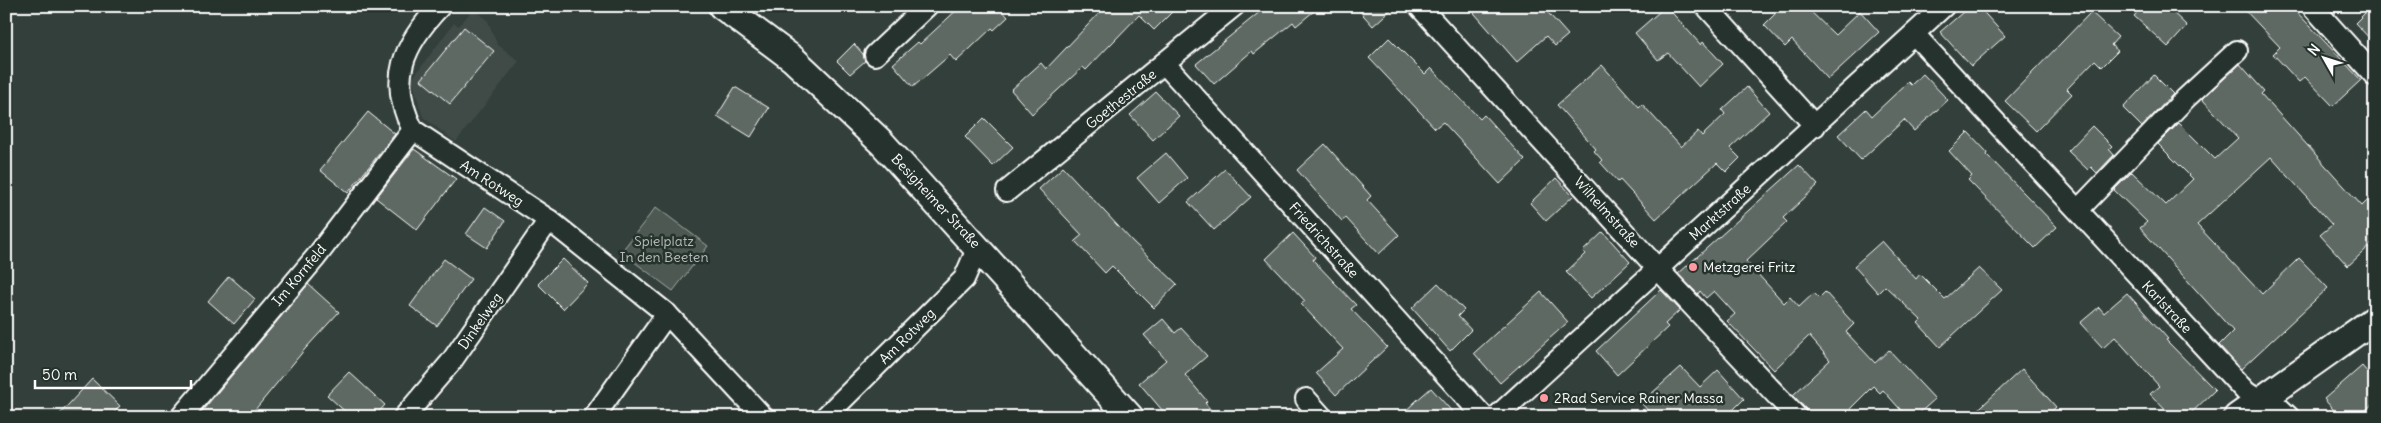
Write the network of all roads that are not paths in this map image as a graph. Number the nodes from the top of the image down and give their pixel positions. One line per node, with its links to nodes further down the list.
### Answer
1 (722, 6): 19 (main road, Besigheimer Straße)
2 (927, 6): 11 (street)
3 (1234, 6): 12 (street, Goethestraße)
4 (1418, 6): 20 (street, Wilhelmstraße)
5 (1706, 6): 14 (street)
6 (1944, 6): 9 (street, Marktstraße)
7 (2312, 6): 13 (street)
8 (434, 10): 15 (street)
9 (1914, 34): 14 (street, Marktstraße); 17 (street, Karlstraße)
10 (2237, 51): 17 (street)
11 (875, 55)
12 (1164, 64): 16 (street, Goethestraße); 32 (street, Friedrichstraße)
13 (2375, 76)
14 (1815, 126): 20 (street, Marktstraße)
15 (413, 130): 18 (street, Am Rotweg); 25 (street, Im Kornfeld)
16 (1007, 191)
17 (2078, 210): 24 (street, Karlstraße)
18 (549, 220): 21 (street, Am Rotweg); 26 (street, Dinkelweg)
19 (978, 247): 29 (street, Am Rotweg); 30 (main road, Besigheimer Straße)
20 (1657, 268): 33 (street, Marktstraße); 34 (street, Wilhelmstraße)
21 (667, 314): 27 (street); 28 (street, Am Rotweg)
22 (2375, 319): 24 (main road)
23 (1306, 399): 31 (street)
24 (2260, 399): 35 (main road); 36 (street, Karlstraße)
25 (181, 417)
26 (404, 417)
27 (594, 417)
28 (763, 417)
29 (825, 417)
30 (1130, 417)
31 (1322, 417)
32 (1484, 417)
33 (1496, 417)
34 (1797, 417)
35 (2237, 417)
36 (2289, 417)

